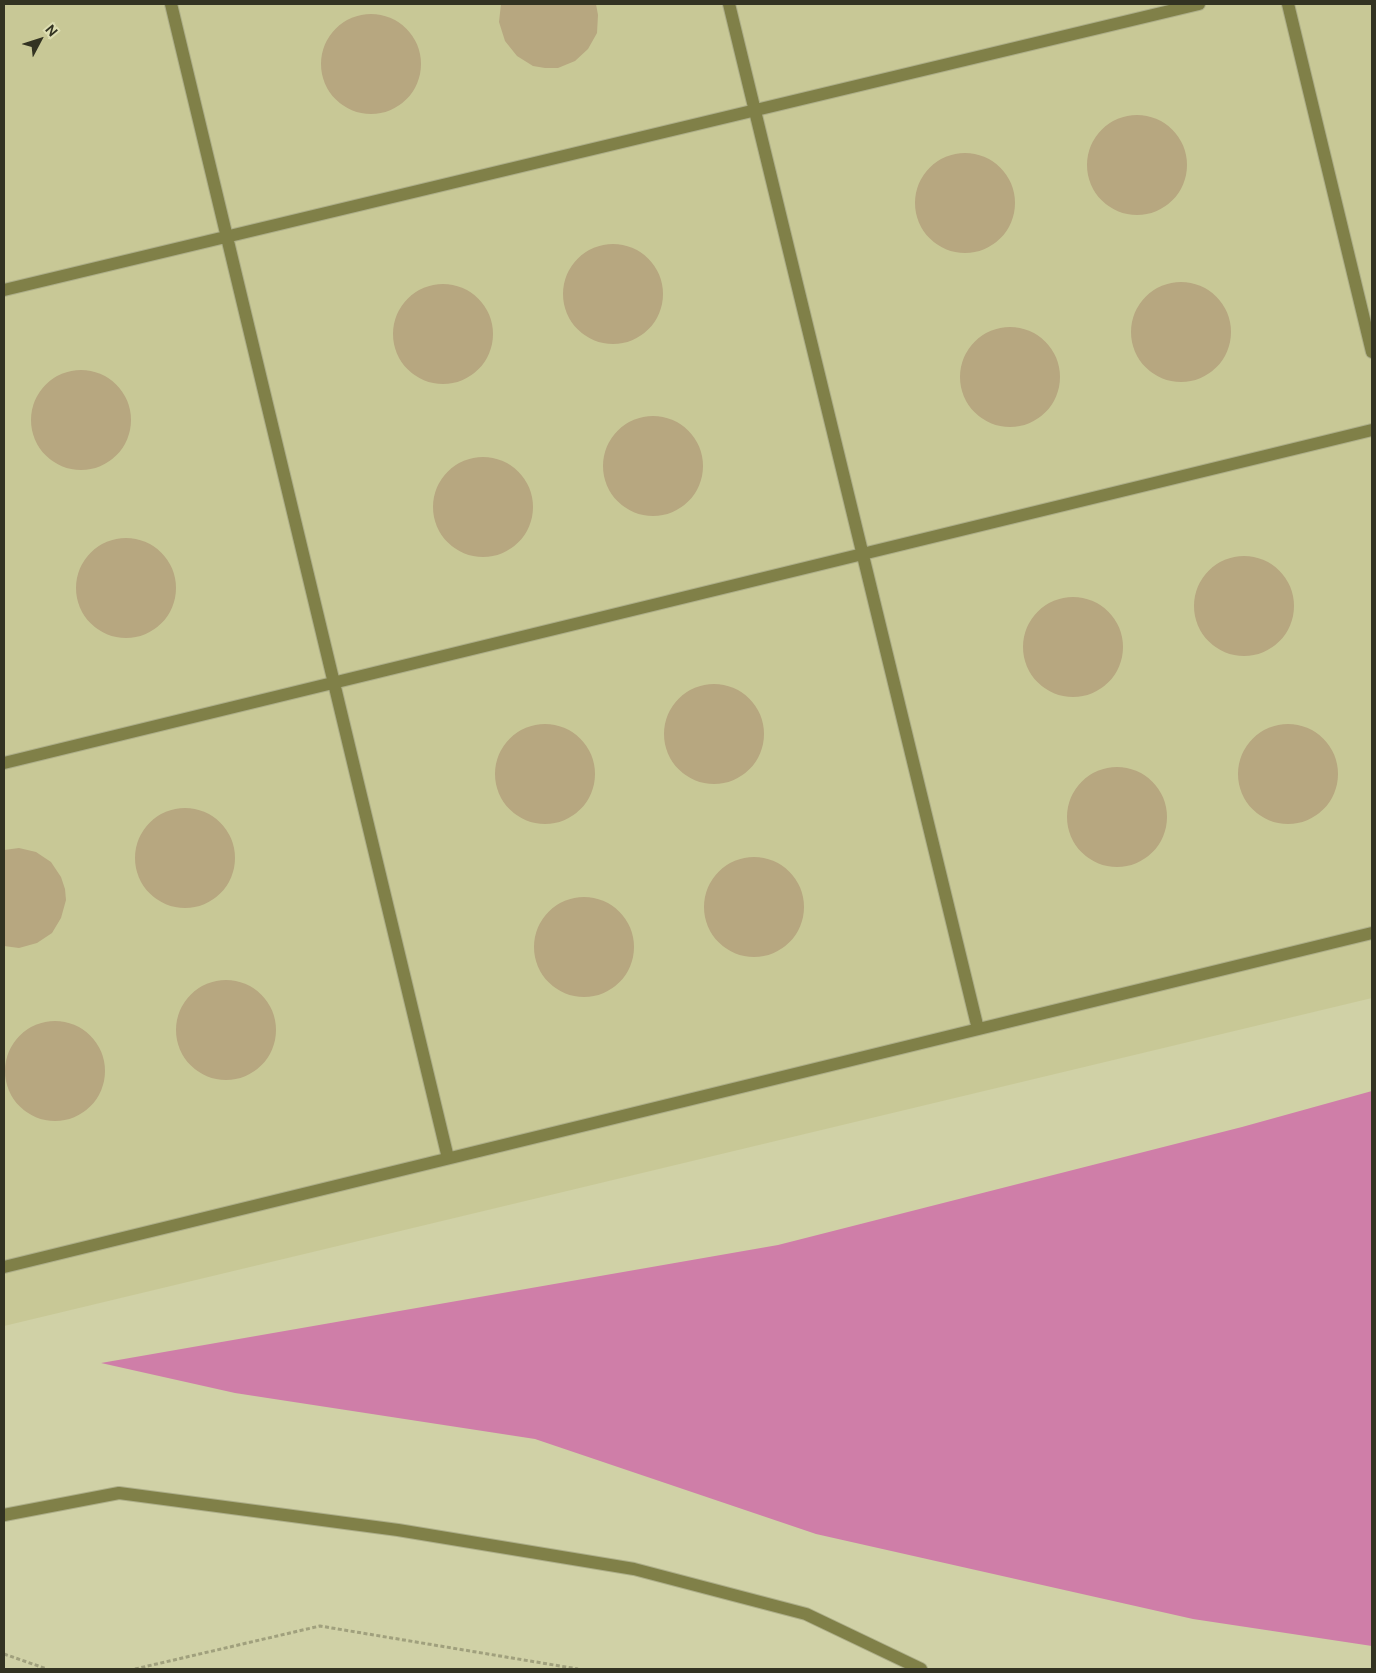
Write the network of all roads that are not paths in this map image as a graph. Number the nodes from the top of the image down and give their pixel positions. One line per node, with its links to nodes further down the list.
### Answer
1 (171, 4): 6 (street)
2 (729, 4): 5 (street)
3 (1199, 4): 5 (street)
4 (1288, 4): 8 (street)
5 (755, 110): 6 (street); 10 (street)
6 (227, 237): 7 (street); 11 (street)
7 (4, 290)
8 (1372, 352)
9 (1372, 430): 10 (street)
10 (863, 554): 11 (street); 14 (street)
11 (334, 682): 12 (street); 15 (street)
12 (4, 763)
13 (1372, 933): 14 (street)
14 (978, 1029): 15 (street)
15 (448, 1158): 16 (street)
16 (4, 1267)
17 (4, 1515): 18 (street)
18 (921, 1669)

